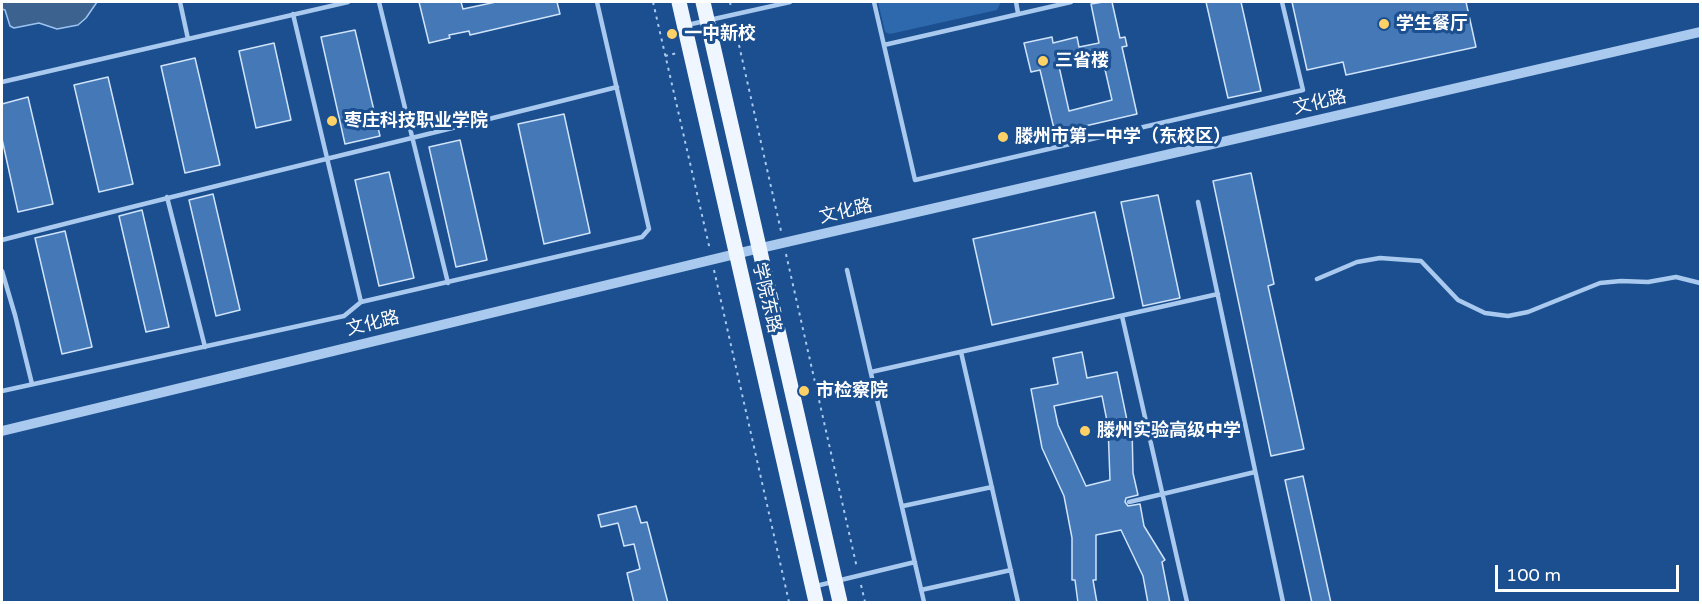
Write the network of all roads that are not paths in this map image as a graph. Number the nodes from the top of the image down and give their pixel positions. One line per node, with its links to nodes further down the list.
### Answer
1 (180, 2): 17 (lane)
2 (348, 2): 13 (lane)
3 (379, 2): 21 (lane)
4 (597, 2): 20 (lane)
5 (679, 2): 15 (main road, 学院东路)
6 (703, 2): 14 (main road, 学院东路)
7 (790, 2): 14 (lane)
8 (874, 2): 18 (lane)
9 (1016, 2): 12 (lane)
10 (1071, 2): 12 (lane)
11 (1282, 2): 18 (lane)
12 (1018, 13): 18 (lane)
13 (293, 14): 17 (lane); 22 (lane)
14 (707, 21): 15 (lane); 26 (main road, 学院东路)
15 (684, 26): 27 (main road, 学院东路)
16 (1701, 32): 26 (street, 文化路)
17 (188, 39): 19 (lane)
18 (884, 45)
19 (2, 82)
20 (617, 87): 21 (lane); 31 (lane)
21 (413, 139): 22 (lane); 31 (lane)
22 (328, 159): 23 (lane); 34 (lane)
23 (167, 197): 25 (lane); 36 (lane)
24 (1198, 202): 33 (lane)
25 (2, 240)
26 (760, 249): 27 (street, 文化路); 49 (main road, 学院东路)
27 (736, 254): 41 (street, 文化路); 50 (main road, 学院东路)
28 (847, 270): 38 (lane)
29 (2, 271): 39 (lane)
30 (1317, 279): 32 (lane)
31 (448, 283): 34 (lane)
32 (1701, 283)
33 (1218, 294): 35 (lane); 42 (lane)
34 (362, 302): 36 (lane)
35 (1122, 316): 37 (lane); 44 (lane)
36 (205, 347): 39 (lane)
37 (961, 352): 38 (lane); 43 (lane)
38 (871, 372): 46 (lane)
39 (32, 384): 40 (lane)
40 (2, 391)
41 (2, 431)
42 (1255, 472): 44 (lane); 57 (lane)
43 (992, 487): 46 (lane); 48 (lane)
44 (1162, 494): 45 (lane); 56 (lane)
45 (1129, 502)
46 (903, 506): 47 (lane)
47 (915, 562): 49 (lane); 51 (lane)
48 (1011, 570): 51 (lane); 55 (lane)
49 (836, 581): 50 (lane); 53 (main road, 学院东路)
50 (812, 586): 52 (main road, 学院东路)
51 (921, 590): 54 (lane)
52 (816, 603)
53 (840, 603)
54 (924, 603)
55 (1018, 603)
56 (1187, 603)
57 (1283, 603)

